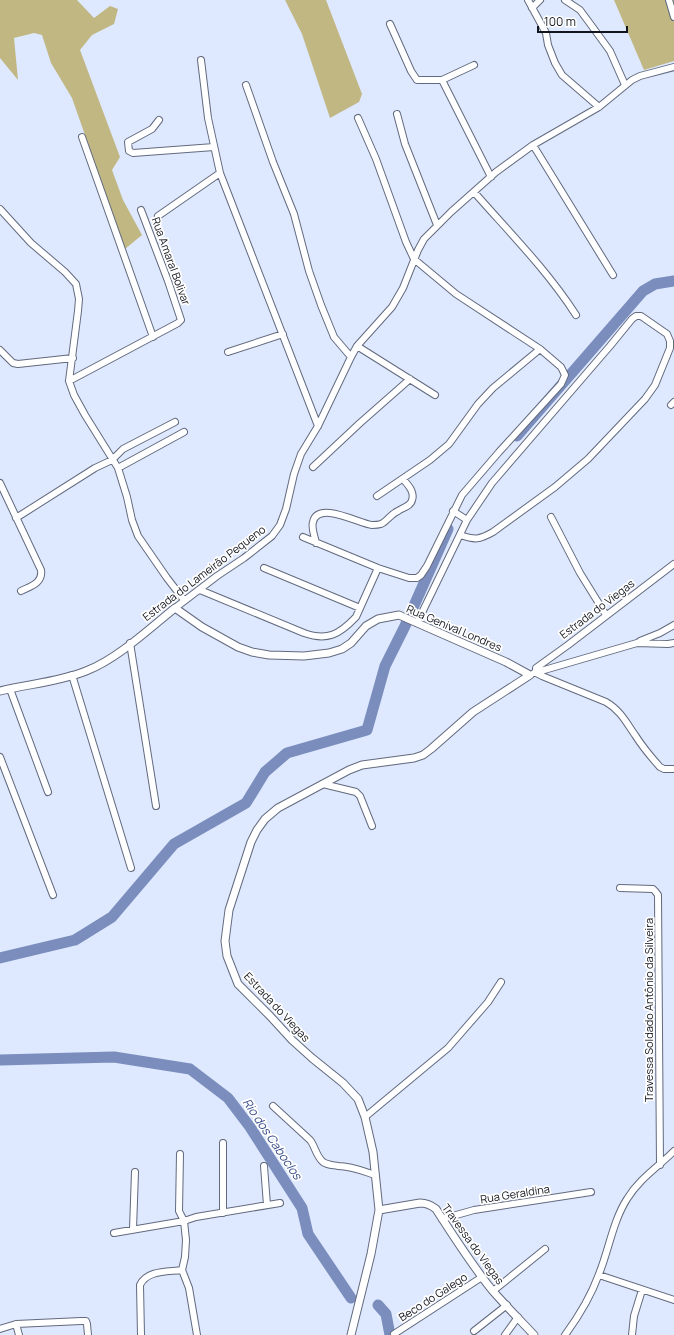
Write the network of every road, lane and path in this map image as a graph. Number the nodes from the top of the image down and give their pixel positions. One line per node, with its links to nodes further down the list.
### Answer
1 (528, 0): 5 (street)
2 (540, 0): 5 (street)
3 (565, 0): 13 (street)
4 (669, 0): 6 (street)
5 (532, 8): 14 (street)
6 (674, 17)
7 (390, 24): 11 (street)
8 (201, 60): 20 (street)
9 (474, 65): 11 (street)
10 (674, 67): 13 (street, Estrada do Lameirão Pequeno)
11 (442, 80): 22 (street)
12 (246, 85): 37 (street)
13 (625, 85): 14 (street, Estrada do Lameirão Pequeno)
14 (599, 107): 19 (street, Estrada do Lameirão Pequeno)
15 (397, 114): 27 (street)
16 (358, 118): 28 (street)
17 (159, 120): 20 (street)
18 (82, 137): 32 (street)
19 (533, 145): 22 (street, Estrada do Lameirão Pequeno); 29 (street)
20 (214, 147): 21 (street)
21 (220, 173): 26 (street); 31 (street)
22 (491, 177): 23 (street, Estrada do Lameirão Pequeno)
23 (474, 192): 27 (street, Estrada do Lameirão Pequeno); 30 (street)
24 (0, 209): 38 (street)
25 (141, 210): 32 (street, Rua Amaral Bolivar)
26 (158, 216)
27 (437, 225): 28 (street, Estrada do Lameirão Pequeno)
28 (414, 259): 33 (street, Estrada do Lameirão Pequeno); 34 (street)
29 (613, 275)
30 (576, 315)
31 (283, 334): 36 (street); 43 (street)
32 (153, 337): 40 (street)
33 (357, 346): 37 (street, Estrada do Lameirão Pequeno); 39 (street)
34 (540, 349): 48 (street); 51 (street)
35 (0, 350): 38 (street)
36 (228, 352)
37 (351, 357): 43 (street, Estrada do Lameirão Pequeno)
38 (73, 358): 40 (street)
39 (410, 379): 41 (street); 46 (street)
40 (69, 381): 45 (street)
41 (435, 395)
42 (175, 422): 45 (street)
43 (318, 426): 61 (street, Estrada do Lameirão Pequeno)
44 (184, 432): 47 (street)
45 (112, 460): 47 (street); 53 (street)
46 (313, 467)
47 (118, 468): 63 (street)
48 (403, 479): 50 (street); 57 (street)
49 (0, 483): 53 (street)
50 (377, 496)
51 (453, 511): 54 (street); 60 (street)
52 (551, 517): 66 (street)
53 (16, 518): 62 (street)
54 (467, 520): 55 (street); 55 (street)
55 (460, 535): 67 (street)
56 (303, 538): 57 (street)
57 (316, 543): 60 (street)
58 (674, 564): 66 (street, Estrada do Viegas)
59 (264, 568): 65 (street)
60 (378, 568): 65 (street)
61 (200, 590): 63 (street, Estrada do Lameirão Pequeno); 65 (street)
62 (21, 591)
63 (184, 600): 64 (street, Estrada do Lameirão Pequeno)
64 (175, 608): 67 (street, Rua Genival Londres); 69 (street, Estrada do Lameirão Pequeno)
65 (360, 608)
66 (606, 615): 72 (street, Estrada do Viegas)
67 (416, 622): 72 (street, Rua Genival Londres)
68 (674, 624): 70 (street)
69 (130, 643): 73 (street, Estrada do Lameirão Pequeno); 80 (street)
70 (636, 643): 71 (street, Estrada do Viegas); 72 (street, Estrada do Viegas)
71 (674, 643)
72 (533, 674): 77 (street); 78 (street, Estrada do Viegas)
73 (72, 675): 74 (street, Estrada do Lameirão Pequeno); 82 (street)
74 (10, 689): 75 (street, Estrada do Lameirão Pequeno); 79 (street)
75 (0, 691)
76 (0, 757): 84 (street)
77 (674, 769)
78 (323, 784): 81 (street); 87 (street, Estrada do Viegas)
79 (48, 792)
80 (156, 806)
81 (372, 826)
82 (131, 868)
83 (620, 888): 91 (street, Travessa Soldado Antônio da Silveira)
84 (53, 894)
85 (501, 982): 87 (street)
86 (274, 1106): 94 (street)
87 (365, 1117): 94 (street, Estrada do Viegas)
88 (223, 1143): 99 (street)
89 (674, 1151): 91 (street)
90 (180, 1154): 101 (street)
91 (660, 1165): 106 (street)
92 (264, 1166): 97 (street)
93 (135, 1172): 102 (street)
94 (375, 1175): 98 (street, Estrada do Viegas)
95 (592, 1192): 100 (street, Rua Geraldina)
96 (280, 1203): 97 (street)
97 (267, 1205): 99 (street)
98 (379, 1210): 100 (street, Travessa do Viegas); 122 (street, Estrada do Viegas)
99 (223, 1213): 101 (street)
100 (442, 1218): 107 (street, Travessa do Viegas)
101 (184, 1221): 102 (street); 105 (street)
102 (133, 1229): 103 (street)
103 (114, 1233)
104 (545, 1249): 109 (street)
105 (182, 1270): 120 (street); 121 (street)
106 (599, 1275): 108 (street); 125 (street)
107 (482, 1277): 109 (street, Travessa do Viegas); 117 (street, Beco do Galego)
108 (642, 1290): 111 (street); 126 (street)
109 (493, 1291): 112 (street, Travessa do Viegas)
110 (674, 1293): 111 (street)
111 (673, 1300)
112 (507, 1305): 113 (street, Travessa do Viegas); 116 (street)
113 (518, 1317): 123 (street); 124 (street, Travessa do Viegas)
114 (16, 1324): 115 (street); 118 (street); 119 (street)
115 (0, 1329)
116 (474, 1331)
117 (394, 1334)
118 (19, 1335)
119 (88, 1335)
120 (142, 1335)
121 (197, 1335)
122 (351, 1335)
123 (505, 1335)
124 (534, 1335)
125 (565, 1335)
126 (632, 1335)

